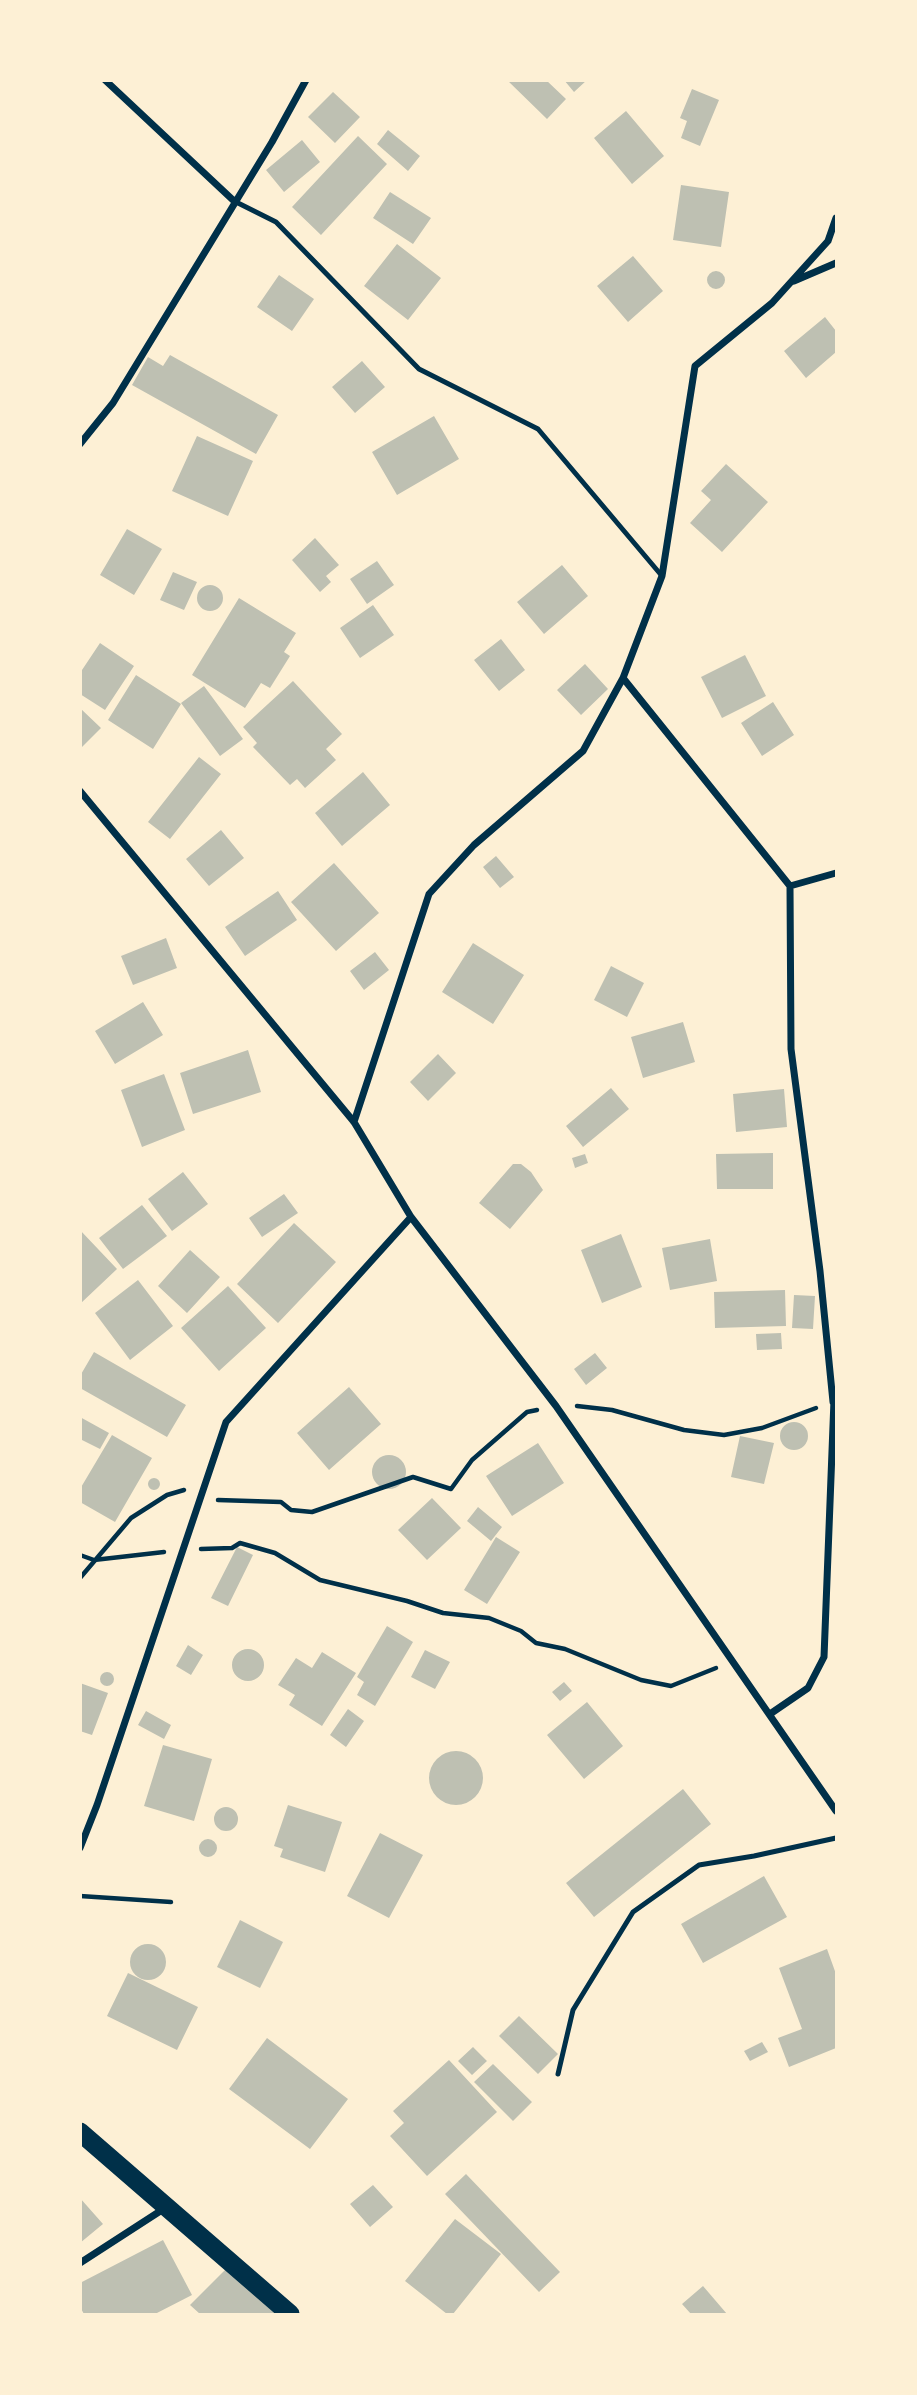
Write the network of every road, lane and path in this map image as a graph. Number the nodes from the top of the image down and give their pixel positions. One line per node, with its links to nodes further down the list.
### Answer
1 (105, 80): 3 (street)
2 (306, 80): 3 (street)
3 (234, 201): 7 (street); 8 (lane)
4 (836, 218): 6 (street)
5 (836, 263): 6 (street)
6 (790, 283): 8 (street)
7 (80, 444)
8 (662, 576): 9 (street)
9 (623, 678): 12 (street); 13 (street)
10 (80, 791): 13 (street)
11 (836, 873): 12 (street)
12 (790, 886): 16 (street)
13 (354, 1122): 14 (street)
14 (411, 1217): 17 (street); 18 (street)
15 (836, 1393): 16 (street)
16 (833, 1402): 17 (path); 24 (street)
17 (555, 1406): 18 (path); 23 (street)
18 (200, 1499): 19 (street); 21 (path)
19 (183, 1550): 21 (path); 23 (path); 27 (street)
20 (80, 1555): 21 (path)
21 (94, 1560): 22 (path)
22 (80, 1578)
23 (733, 1662): 24 (street)
24 (770, 1714): 25 (street)
25 (836, 1811)
26 (836, 1838): 30 (lane)
27 (80, 1848)
28 (80, 1896): 29 (path)
29 (171, 1902)
30 (558, 2074)
31 (80, 2132): 32 (highway)
32 (167, 2207): 33 (street); 34 (highway)
33 (80, 2263)
34 (290, 2315)

